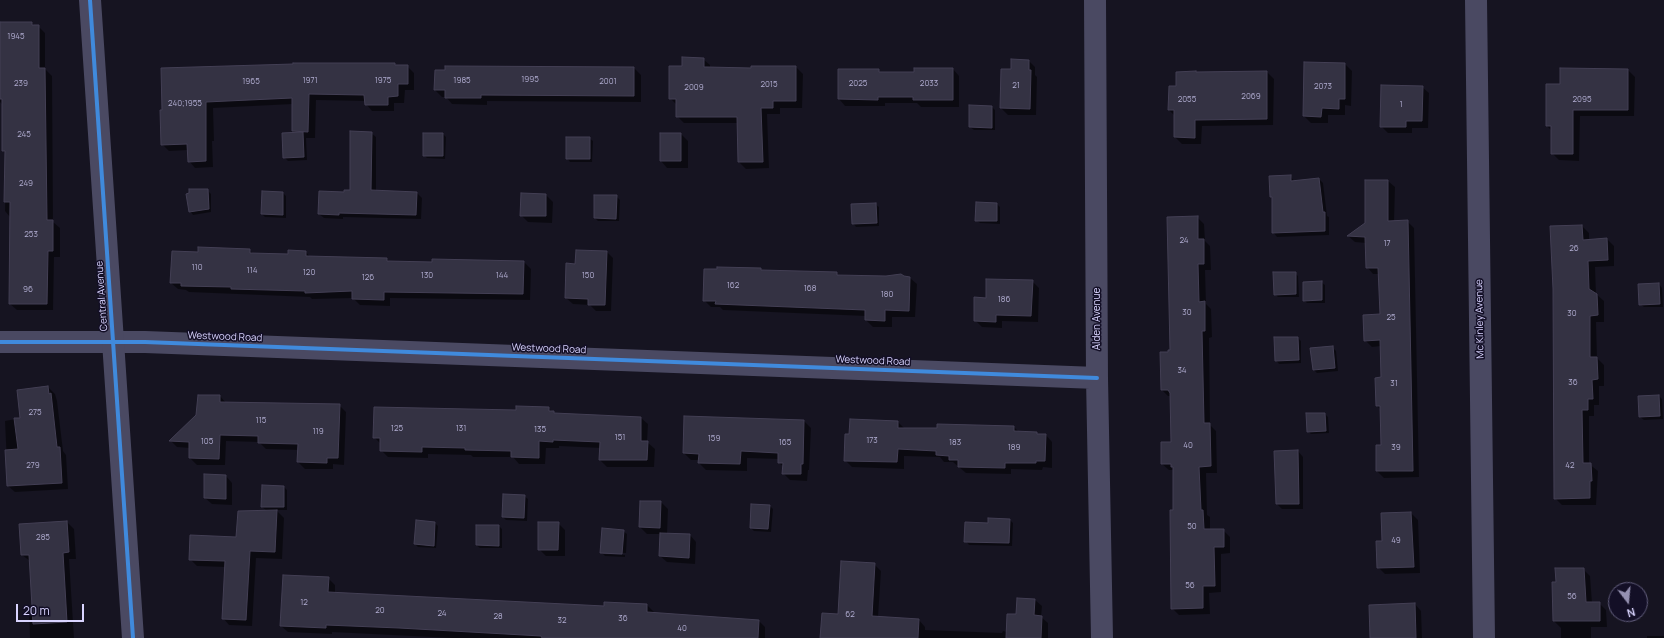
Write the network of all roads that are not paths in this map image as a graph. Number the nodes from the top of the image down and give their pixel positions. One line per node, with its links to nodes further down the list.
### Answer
1 (90, 0): 4 (street, Central Avenue)
2 (1095, 0): 6 (street, Alden Avenue)
3 (1476, 0): 9 (street, Mc Kinley Avenue)
4 (113, 341): 5 (street, Westwood Road); 6 (street, Westwood Road); 7 (street, Central Avenue)
5 (0, 342)
6 (1097, 378): 8 (street, Alden Avenue)
7 (133, 638)
8 (1102, 638)
9 (1484, 638)

